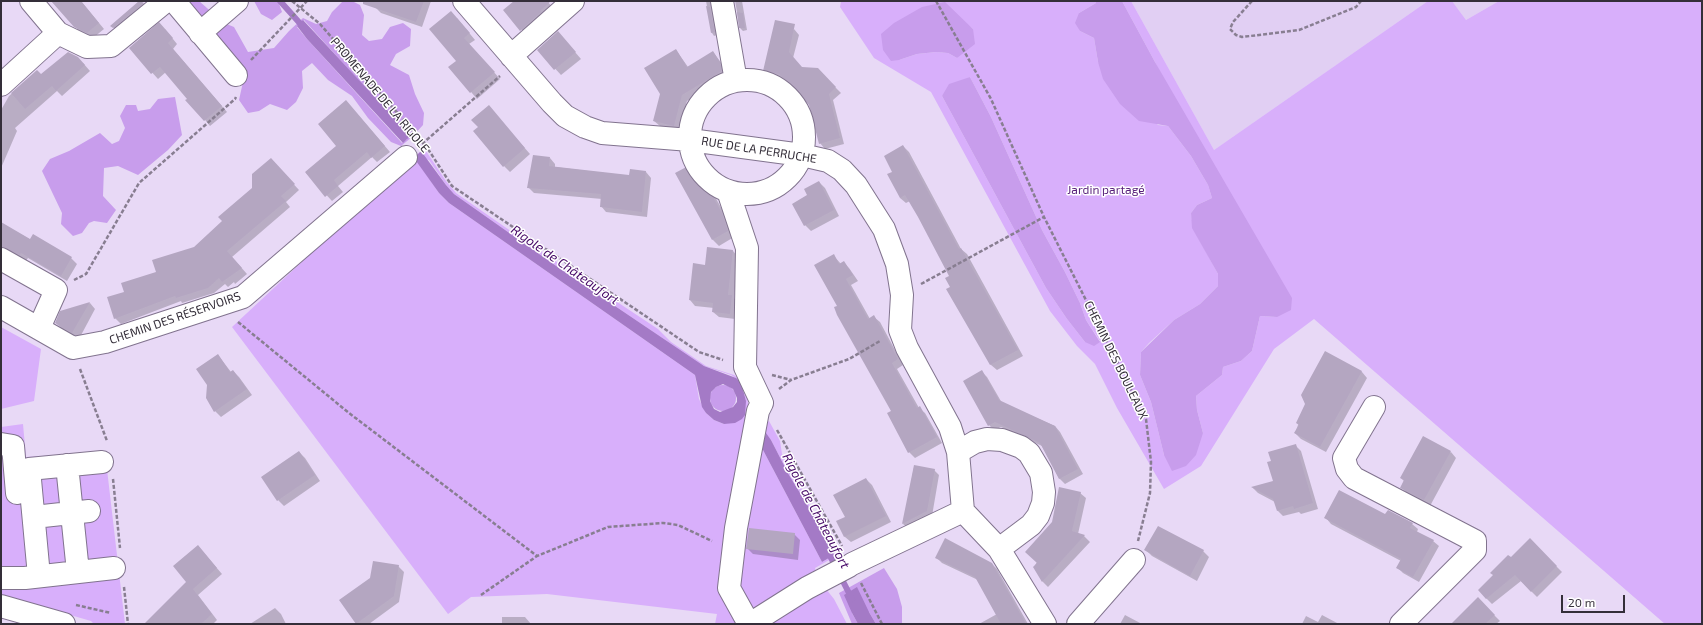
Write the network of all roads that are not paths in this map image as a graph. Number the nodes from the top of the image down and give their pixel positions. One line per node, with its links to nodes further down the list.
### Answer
1 (31, 1): 8 (street)
2 (166, 1): 8 (street)
3 (174, 1): 9 (street)
4 (237, 1): 9 (street)
5 (464, 1): 10 (street, RUE DE LA PERRUCHE)
6 (573, 1): 10 (street)
7 (722, 1): 12 (street)
8 (58, 33): 13 (street)
9 (200, 33): 11 (street)
10 (514, 59): 14 (street, RUE DE LA PERRUCHE)
11 (236, 75)
12 (736, 81): 14 (street); 16 (street)
13 (1, 84)
14 (690, 140): 16 (street, RUE DE LA PERRUCHE); 17 (street, RUE DE LA PERRUCHE)
15 (417, 148): 20 (street, CHEMIN DES RÉSERVOIRS)
16 (802, 155): 17 (street); 23 (street, RUE DE LA PERRUCHE)
17 (728, 191): 38 (street)
18 (1, 259): 20 (street)
19 (1, 307): 20 (street, CHEMIN DES RÉSERVOIRS)
20 (39, 328)
21 (1374, 407): 41 (street)
22 (1, 444): 26 (street)
23 (958, 452): 27 (street, RUE DE LA PERRUCHE); 30 (street)
24 (102, 462): 25 (street)
25 (67, 465): 28 (street); 29 (street)
26 (8, 469): 34 (street)
27 (962, 511): 30 (street); 38 (street)
28 (80, 512): 29 (street); 33 (street)
29 (34, 517): 34 (street)
30 (1000, 549): 39 (street)
31 (1134, 560): 40 (street)
32 (114, 568): 33 (street)
33 (78, 572): 34 (street)
34 (32, 577): 35 (street)
35 (1, 578)
36 (1, 606): 37 (street)
37 (64, 624)
38 (750, 624)
39 (1045, 624)
40 (1078, 624)
41 (1401, 624)

